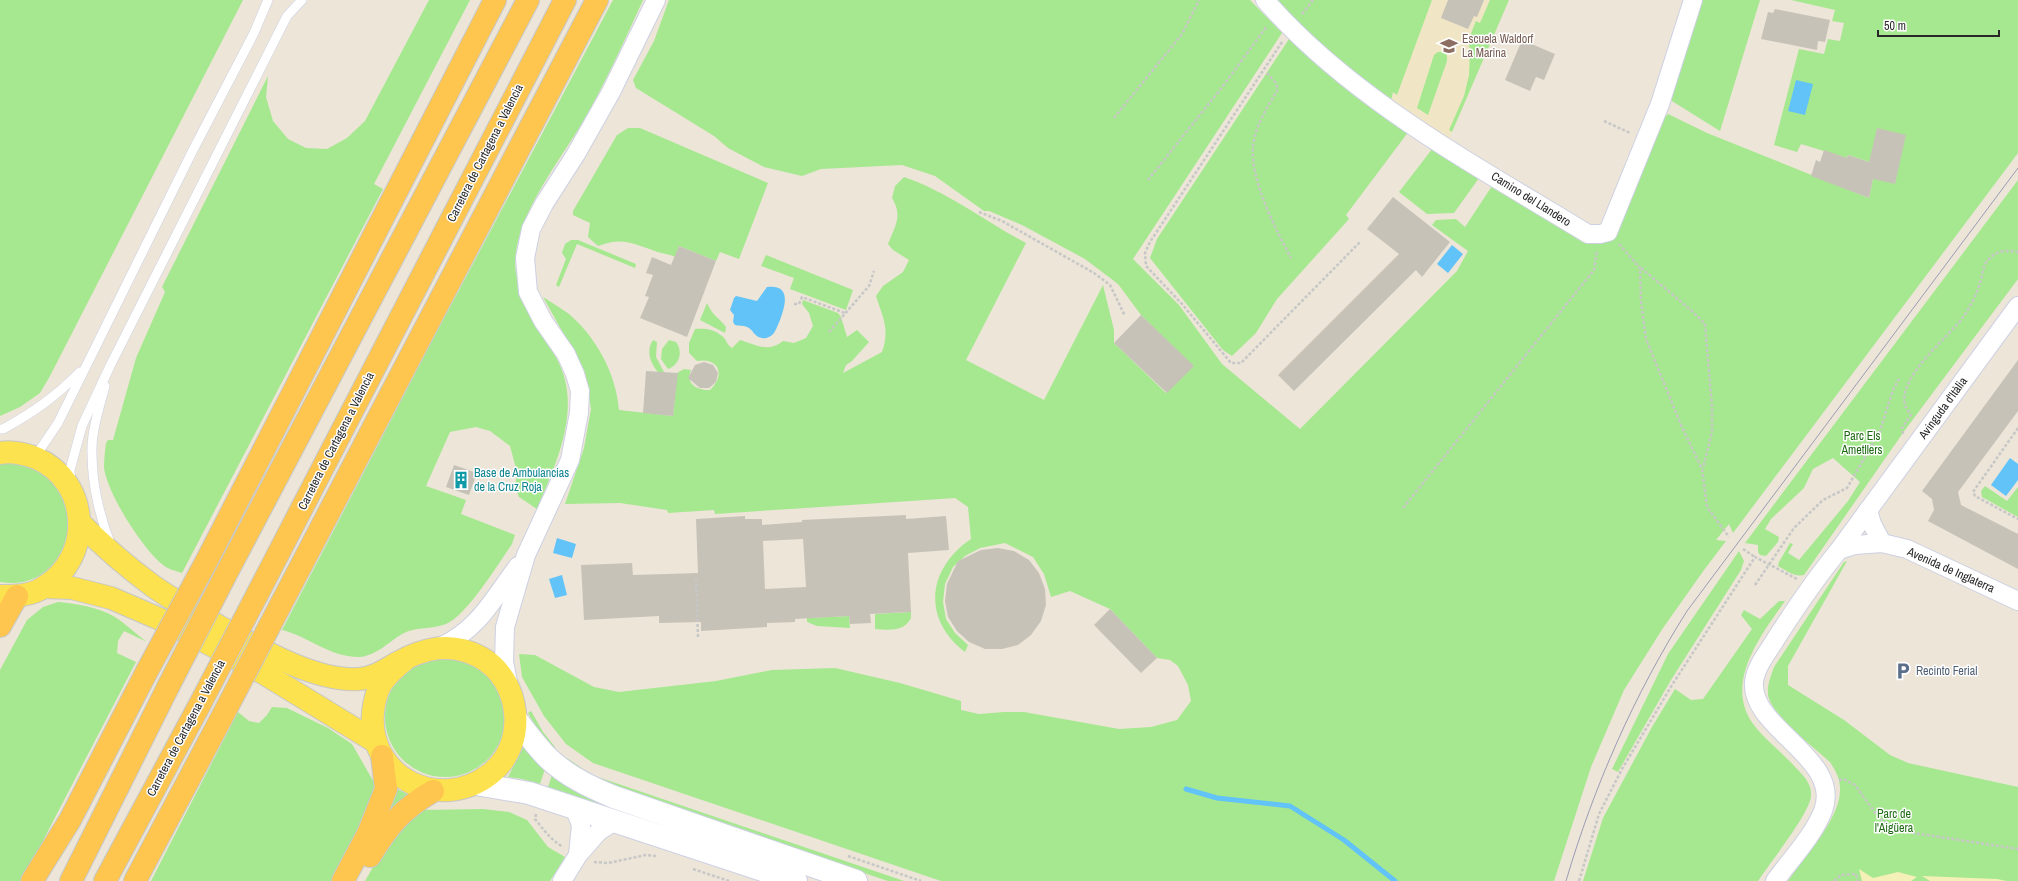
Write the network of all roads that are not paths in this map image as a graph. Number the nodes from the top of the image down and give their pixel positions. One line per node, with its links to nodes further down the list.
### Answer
1 (268, 0): 11 (lane)
2 (302, 0): 12 (lane)
3 (495, 0): 35 (highway, bridge)
4 (528, 0): 40 (highway, bridge)
5 (565, 0): 41 (highway, Carretera de Cartagena a Valencia, bridge)
6 (597, 0): 42 (highway, bridge)
7 (656, 0): 22 (street)
8 (1693, 0): 9 (street, Camino del Llandero)
9 (1270, 6)
10 (2018, 306): 17 (street, Avinguda d'Itàlia)
11 (87, 365): 13 (lane); 15 (lane)
12 (110, 366): 16 (lane); 21 (lane)
13 (0, 429)
14 (0, 453): 15 (main road)
15 (28, 455): 16 (main road)
16 (71, 489): 18 (main road)
17 (1868, 510): 19 (street); 20 (street, Avinguda d'Itàlia)
18 (80, 523): 21 (main road); 23 (main road)
19 (1882, 543): 20 (street, Avenida de Inglaterra); 25 (street, Avenida de Inglaterra)
20 (1839, 550): 48 (street, Avinguda d'Itàlia)
21 (115, 556): 28 (main road)
22 (526, 556): 27 (street); 29 (street)
23 (44, 587): 24 (main road); 31 (main road)
24 (8, 596): 26 (highway)
25 (2018, 601)
26 (0, 626)
27 (440, 647): 28 (main road); 29 (main road)
28 (407, 658): 31 (main road)
29 (509, 688): 30 (main road)
30 (516, 719): 32 (main road); 47 (main road)
31 (379, 749): 33 (main road); 43 (highway)
32 (476, 784): 33 (main road); 34 (main road)
33 (433, 790): 44 (highway)
34 (575, 809): 36 (main road); 37 (street)
35 (70, 820): 38 (highway); 39 (highway)
36 (615, 821): 37 (street); 46 (main road)
37 (578, 855): 45 (street)
38 (32, 881)
39 (46, 881)
40 (71, 881)
41 (105, 881)
42 (135, 881)
43 (343, 881)
44 (355, 881)
45 (562, 881)
46 (796, 881)
47 (856, 881)
48 (1775, 881)

